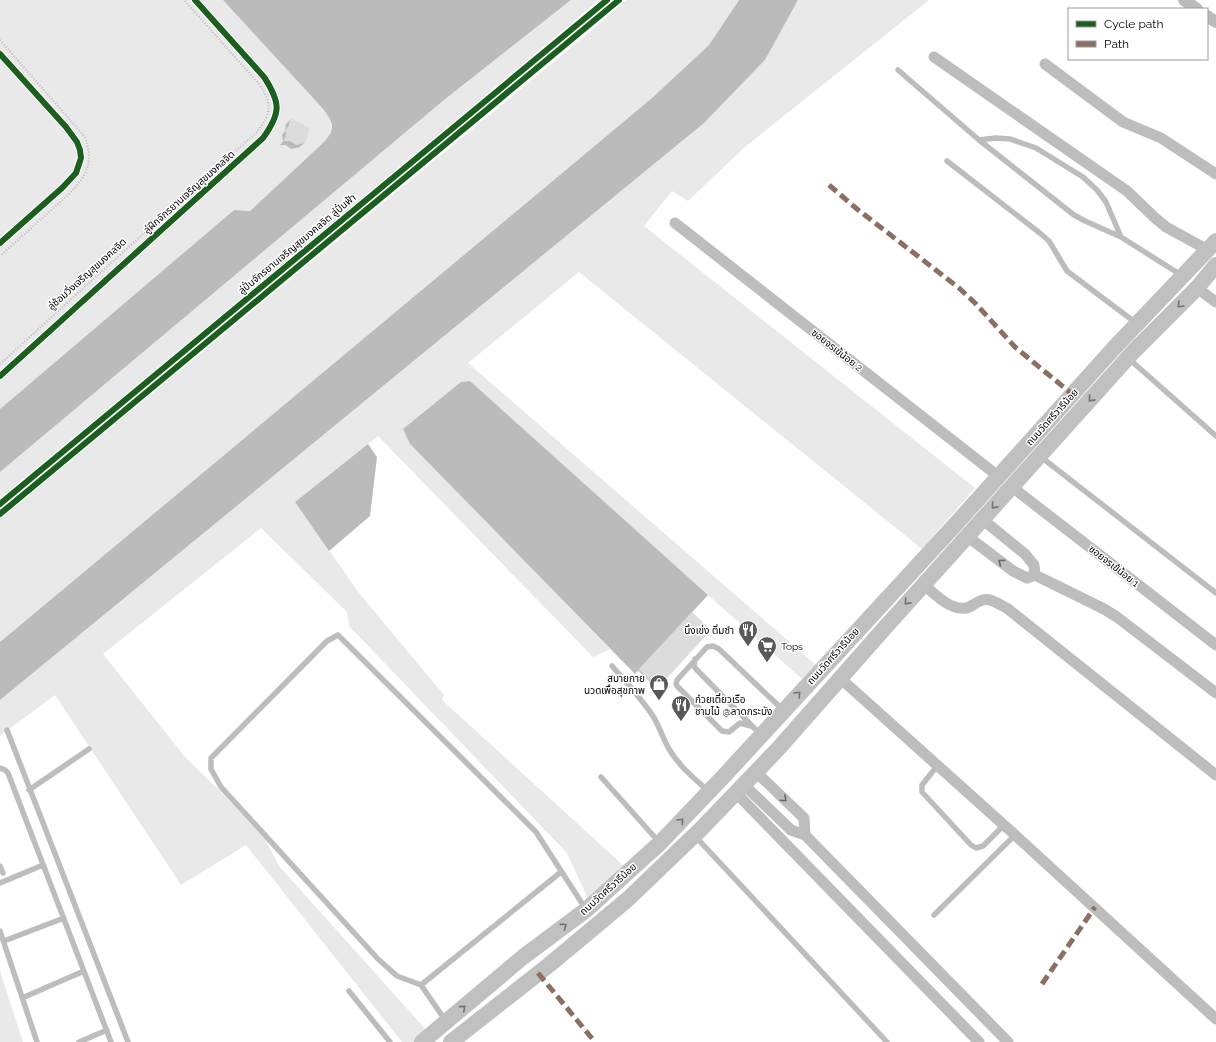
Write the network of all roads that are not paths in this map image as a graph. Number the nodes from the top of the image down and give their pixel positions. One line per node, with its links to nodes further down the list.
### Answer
1 (934, 57): 9 (street)
2 (1045, 64): 6 (street)
3 (898, 70): 4 (lane)
4 (980, 140): 8 (lane); 8 (lane)
5 (947, 161): 14 (lane)
6 (1216, 174)
7 (675, 223): 18 (street, ซอยจรเข้น้อย 2)
8 (1121, 237): 11 (lane)
9 (1212, 246): 11 (main road, ถนนวัดศรีวารีน้อย)
10 (1216, 265): 12 (main road, ถนนวัดศรีวารีน้อย)
11 (1183, 276): 14 (main road, ถนนวัดศรีวารีน้อย)
12 (1197, 288): 13 (street); 15 (main road, ถนนวัดศรีวารีน้อย, one-way to 15)
13 (1216, 302)
14 (1136, 324): 18 (main road, ถนนวัดศรีวารีน้อย)
15 (1128, 358): 16 (lane); 17 (main road, ถนนวัดศรีวารีน้อย, one-way to 17)
16 (1216, 436)
17 (1040, 455): 19 (main road, ถนนวัดศรีวารีน้อย); 24 (lane)
18 (998, 476): 19 (main road); 30 (main road, ถนนวัดศรีวารีน้อย, one-way to 18)
19 (1012, 487): 20 (main road, ถนนวัดศรีวารีน้อย, one-way to 20); 25 (street, ซอยจรเข้น้อย 1)
20 (982, 519): 21 (main road, ถนนวัดศรีวารีน้อย); 22 (street)
21 (966, 536): 22 (street, one-way to 21); 23 (main road, ถนนวัดศรีวารีน้อย)
22 (1035, 575): 29 (street)
23 (923, 584): 28 (main road, ถนนวัดศรีวารีน้อย, one-way to 28); 39 (street)
24 (1216, 593)
25 (1216, 645)
26 (696, 658): 30 (lane); 32 (lane); 32 (lane)
27 (612, 666): 43 (lane)
28 (840, 678): 35 (street); 38 (main road, ถนนวัดศรีวารีน้อย)
29 (1216, 693)
30 (783, 710): 32 (main road, ถนนวัดศรีวารีน้อย)
31 (7, 730): 42 (lane)
32 (756, 731): 34 (main road, ถนนวัดศรีวารีน้อย)
33 (89, 749): 42 (lane)
34 (740, 758): 37 (main road, ถนนวัดศรีวารีน้อย); 38 (main road)
35 (937, 766): 44 (street); 44 (lane)
36 (0, 768): 49 (lane)
37 (728, 771): 41 (main road); 43 (main road, ถนนวัดศรีวารีน้อย)
38 (756, 772): 41 (main road, ถนนวัดศรีวารีน้อย); 45 (street, one-way to 45)
39 (1216, 775)
40 (602, 777): 48 (lane)
41 (740, 789): 45 (street); 47 (main road, ถนนวัดศรีวารีน้อย); 74 (street)
42 (29, 790): 69 (lane)
43 (709, 791): 48 (main road, ถนนวัดศรีวารีน้อย, one-way to 43)
44 (1004, 825): 46 (street)
45 (805, 835): 75 (street)
46 (1015, 835): 55 (lane); 63 (street)
47 (694, 836): 72 (main road, ถนนวัดศรีวารีน้อย); 73 (lane)
48 (660, 843): 54 (main road, ถนนวัดศรีวารีน้อย)
49 (43, 865): 53 (lane); 56 (lane)
50 (0, 866): 52 (lane)
51 (562, 872): 54 (lane); 60 (lane); 60 (lane)
52 (3, 873)
53 (0, 883)
54 (586, 910): 64 (main road, ถนนวัดศรีวารีน้อย, one-way to 54)
55 (934, 915)
56 (64, 918): 58 (lane); 59 (lane)
57 (0, 931): 58 (lane)
58 (4, 941): 62 (lane)
59 (84, 971): 62 (lane); 65 (lane)
60 (421, 985): 64 (lane)
61 (349, 991): 70 (lane)
62 (22, 998): 66 (lane)
63 (1216, 1019)
64 (447, 1022): 71 (main road, ถนนวัดศรีวารีน้อย)
65 (107, 1030): 67 (lane); 68 (lane)
66 (37, 1042)
67 (79, 1042)
68 (111, 1042)
69 (128, 1042)
70 (390, 1042)
71 (422, 1042)
72 (451, 1042)
73 (887, 1042)
74 (979, 1042)
75 (1008, 1042)

